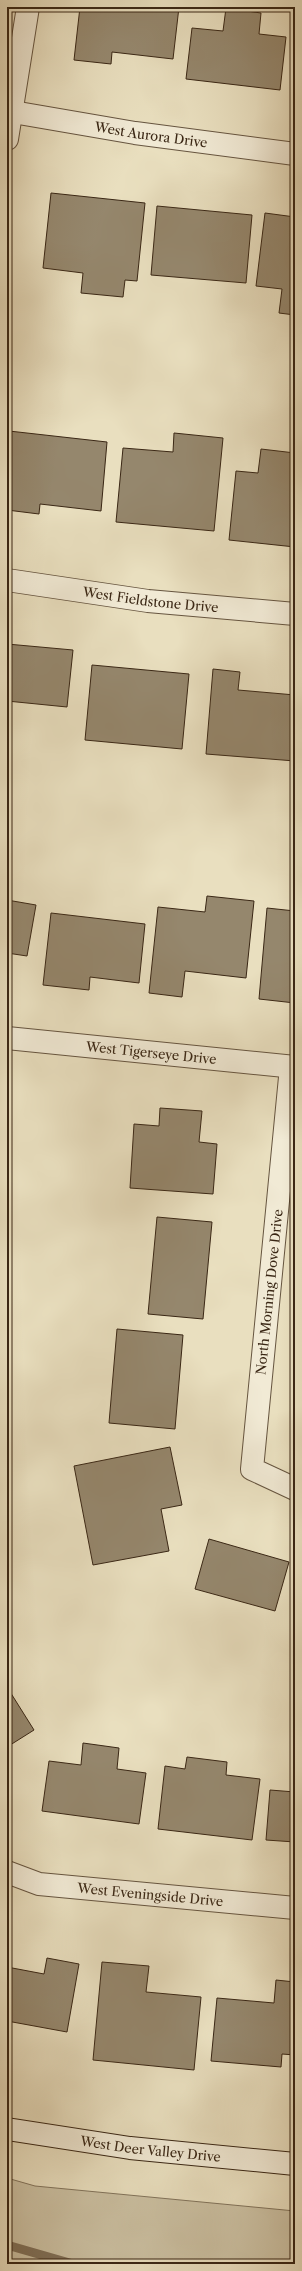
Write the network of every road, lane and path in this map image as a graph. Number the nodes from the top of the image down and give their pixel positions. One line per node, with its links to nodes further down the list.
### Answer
1 (28, 7): 2 (street)
2 (9, 111): 3 (street); 4 (street, West Aurora Drive)
3 (7, 139)
4 (295, 154)
5 (7, 580): 6 (street, West Fieldstone Drive)
6 (295, 614)
7 (7, 1038): 8 (street, West Tigerseye Drive)
8 (293, 1067): 9 (street, North Morning Dove Drive)
9 (295, 1489)
10 (7, 1872): 11 (street, West Eveningside Drive)
11 (295, 1908)
12 (7, 2129): 13 (street, West Deer Valley Drive)
13 (295, 2164)

